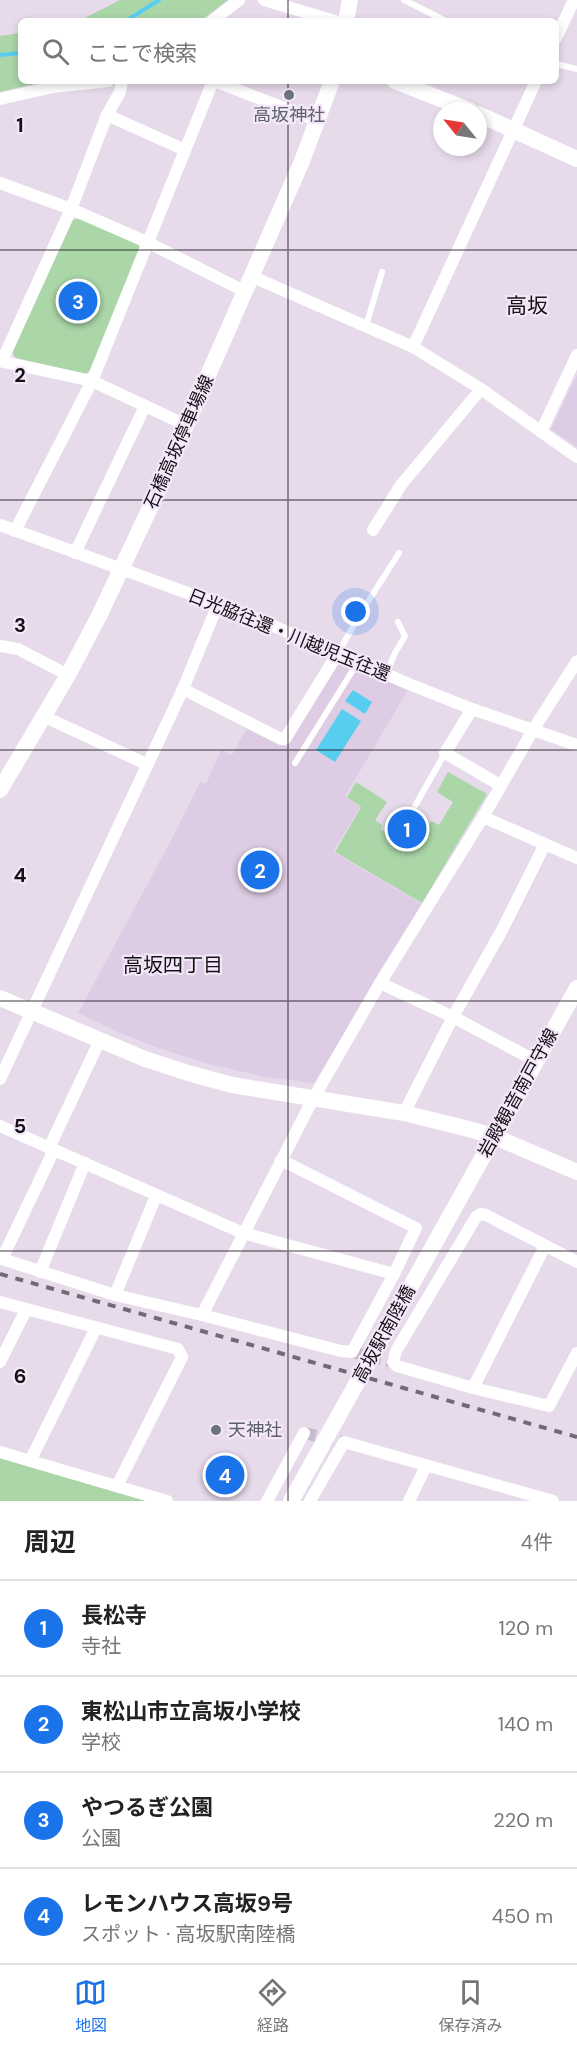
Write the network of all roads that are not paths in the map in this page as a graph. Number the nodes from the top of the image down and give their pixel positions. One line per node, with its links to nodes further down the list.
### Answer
1 (238, 0): 6 (street)
2 (264, 0): 7 (street)
3 (350, 0): 8 (main road)
4 (404, 0): 9 (lane)
5 (574, 0): 10 (street)
6 (217, 18)
7 (325, 18)
8 (346, 18)
9 (440, 18)
10 (559, 32)
11 (559, 65): 12 (lane)
12 (577, 69)
13 (80, 84): 20 (street)
14 (121, 84): 22 (street)
15 (212, 84): 26 (street)
16 (221, 84): 24 (street)
17 (331, 84): 24 (main road, 石橋高坂停車場線)
18 (403, 84): 21 (main road)
19 (535, 84): 25 (street)
20 (0, 99)
21 (448, 102)
22 (107, 115): 26 (street); 30 (street)
23 (487, 118): 25 (main road)
24 (318, 121): 33 (main road, 石橋高坂停車場線)
25 (513, 130): 27 (main road); 35 (street)
26 (185, 150): 31 (street)
27 (577, 159)
28 (3, 184): 29 (street); 30 (street)
29 (0, 198)
30 (71, 209): 31 (street); 37 (street)
31 (149, 243): 33 (street); 38 (street)
32 (382, 272): 34 (lane)
33 (249, 284): 34 (street); 41 (main road, 石橋高坂停車場線)
34 (366, 326): 35 (street)
35 (413, 347): 39 (street)
36 (577, 355): 42 (street)
37 (1, 361): 38 (street)
38 (92, 381): 40 (street); 46 (street)
39 (481, 389): 42 (street); 45 (street)
40 (145, 406): 41 (street); 47 (street)
41 (186, 425): 49 (main road, 石橋高坂停車場線)
42 (542, 432): 43 (street)
43 (577, 457)
44 (0, 525): 46 (street, 日光脇往還・川越児玉往還)
45 (373, 530)
46 (15, 531): 47 (street, 日光脇往還・川越児玉往還)
47 (75, 552): 49 (street, 日光脇往還・川越児玉往還)
48 (399, 553): 53 (lane)
49 (121, 570): 50 (street, 日光脇往還・川越児玉往還); 57 (main road, 石橋高坂停車場線)
50 (218, 604): 53 (street, 日光脇往還・川越児玉往還); 58 (street)
51 (398, 622): 56 (lane)
52 (1, 648): 57 (street)
53 (338, 654): 55 (street, 日光脇往還・川越児玉往還); 58 (street)
54 (577, 661): 61 (street)
55 (358, 662): 56 (street, 日光脇往還・川越児玉往還); 64 (lane)
56 (386, 674): 59 (street, 日光脇往還・川越児玉往還)
57 (68, 675): 60 (main road, 石橋高坂停車場線)
58 (183, 689): 65 (street)
59 (472, 709): 61 (street, 日光脇往還・川越児玉往還); 63 (street)
60 (43, 716): 65 (street); 67 (main road, 石橋高坂停車場線)
61 (533, 730): 62 (street, 日光脇往還・川越児玉往還); 66 (street)
62 (577, 745)
63 (445, 753): 66 (street); 68 (lane)
64 (295, 763)
65 (146, 764): 75 (street)
66 (500, 785): 69 (street)
67 (0, 790)
68 (415, 806)
69 (483, 817): 70 (street); 72 (street)
70 (545, 844): 71 (street); 76 (street)
71 (577, 858)
72 (380, 983): 76 (street); 80 (street)
73 (577, 988): 78 (main road, 岩殿観音南戸守線)
74 (0, 998): 75 (main road)
75 (33, 1011): 77 (main road); 79 (street)
76 (453, 1017): 78 (street); 81 (street)
77 (100, 1040): 80 (main road); 84 (street)
78 (536, 1061): 83 (main road, 岩殿観音南戸守線)
79 (0, 1079)
80 (313, 1099): 81 (main road); 85 (street)
81 (404, 1113): 83 (main road)
82 (0, 1126): 84 (street)
83 (495, 1137): 87 (main road, 岩殿観音南戸守線); 88 (main road)
84 (51, 1149): 86 (street); 93 (street)
85 (281, 1160): 90 (street); 94 (street)
86 (85, 1162): 89 (street); 93 (street)
87 (477, 1167): 111 (main road, 高坂駅南陸橋)
88 (577, 1172)
89 (156, 1196): 90 (street); 95 (street)
90 (243, 1233): 94 (street); 98 (street)
91 (545, 1245): 92 (street); 102 (street); 102 (street)
92 (577, 1262)
93 (40, 1272): 95 (street)
94 (394, 1274): 98 (street)
95 (115, 1295): 98 (street)
96 (0, 1302): 97 (street)
97 (26, 1310): 99 (street); 101 (street)
98 (202, 1315)
99 (96, 1328): 105 (street); 107 (street)
100 (577, 1353): 102 (street)
101 (0, 1362)
102 (473, 1388)
103 (304, 1433): 110 (street)
104 (0, 1452): 105 (street)
105 (30, 1461): 107 (street)
106 (426, 1466): 108 (street); 112 (street); 113 (street)
107 (117, 1486): 109 (street)
108 (504, 1488): 114 (street); 115 (street)
109 (167, 1501)
110 (267, 1501)
111 (291, 1501)
112 (310, 1501)
113 (409, 1501)
114 (500, 1501)
115 (553, 1501)

